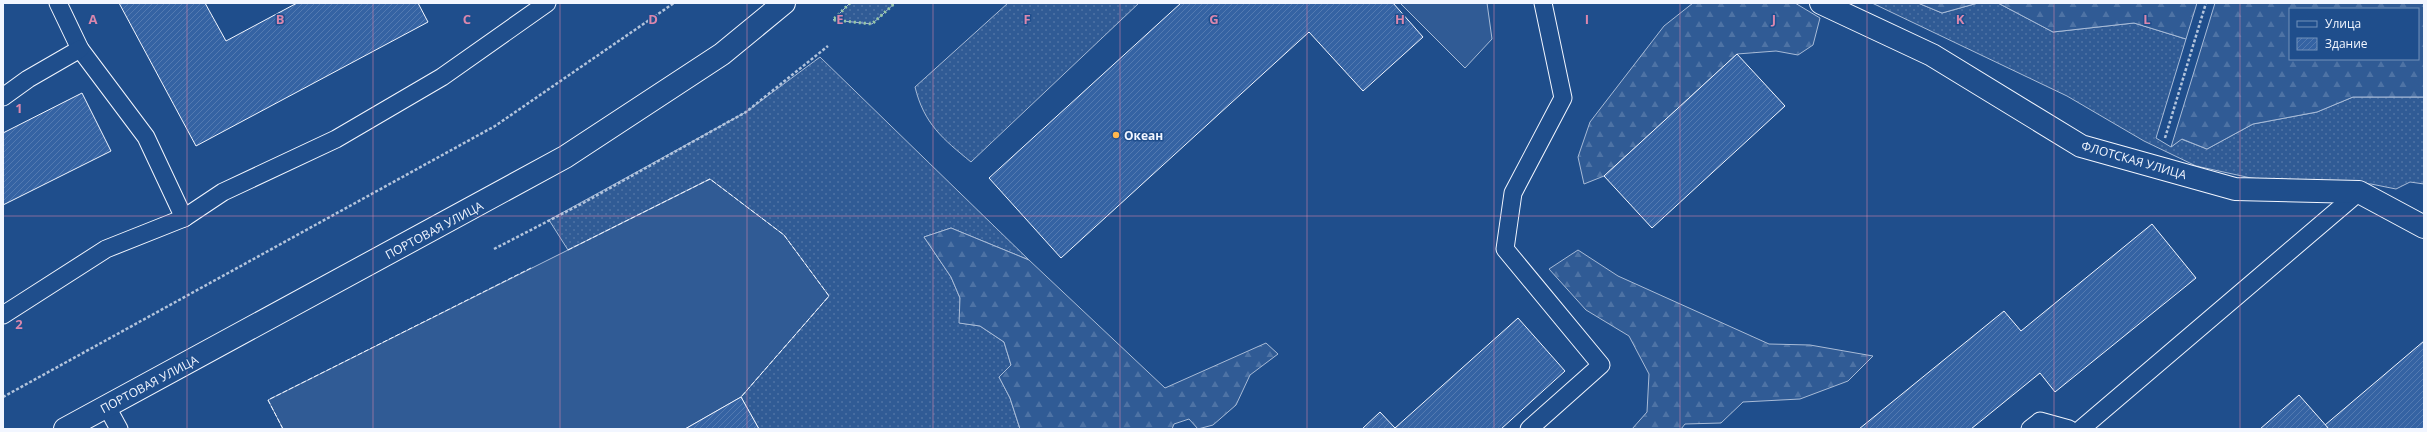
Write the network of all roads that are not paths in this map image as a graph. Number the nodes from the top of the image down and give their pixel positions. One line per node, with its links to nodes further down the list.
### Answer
1 (58, 3): 6 (lane)
2 (547, 3): 9 (lane)
3 (784, 3): 12 (street, ПОРТОВАЯ УЛИЦА)
4 (1543, 3): 15 (lane)
5 (1821, 3): 8 (street, ФЛОТСКАЯ УЛИЦА)
6 (80, 50): 7 (lane); 9 (lane)
7 (3, 97)
8 (2359, 192): 10 (street, ФЛОТСКАЯ УЛИЦА); 18 (lane)
9 (184, 218): 11 (lane)
10 (2424, 227)
11 (3, 315)
12 (107, 407): 13 (street, ПОРТОВАЯ УЛИЦА); 14 (lane)
13 (65, 429)
14 (118, 429)
15 (1529, 429)
16 (2030, 429): 17 (lane)
17 (2069, 429)
18 (2081, 429)

